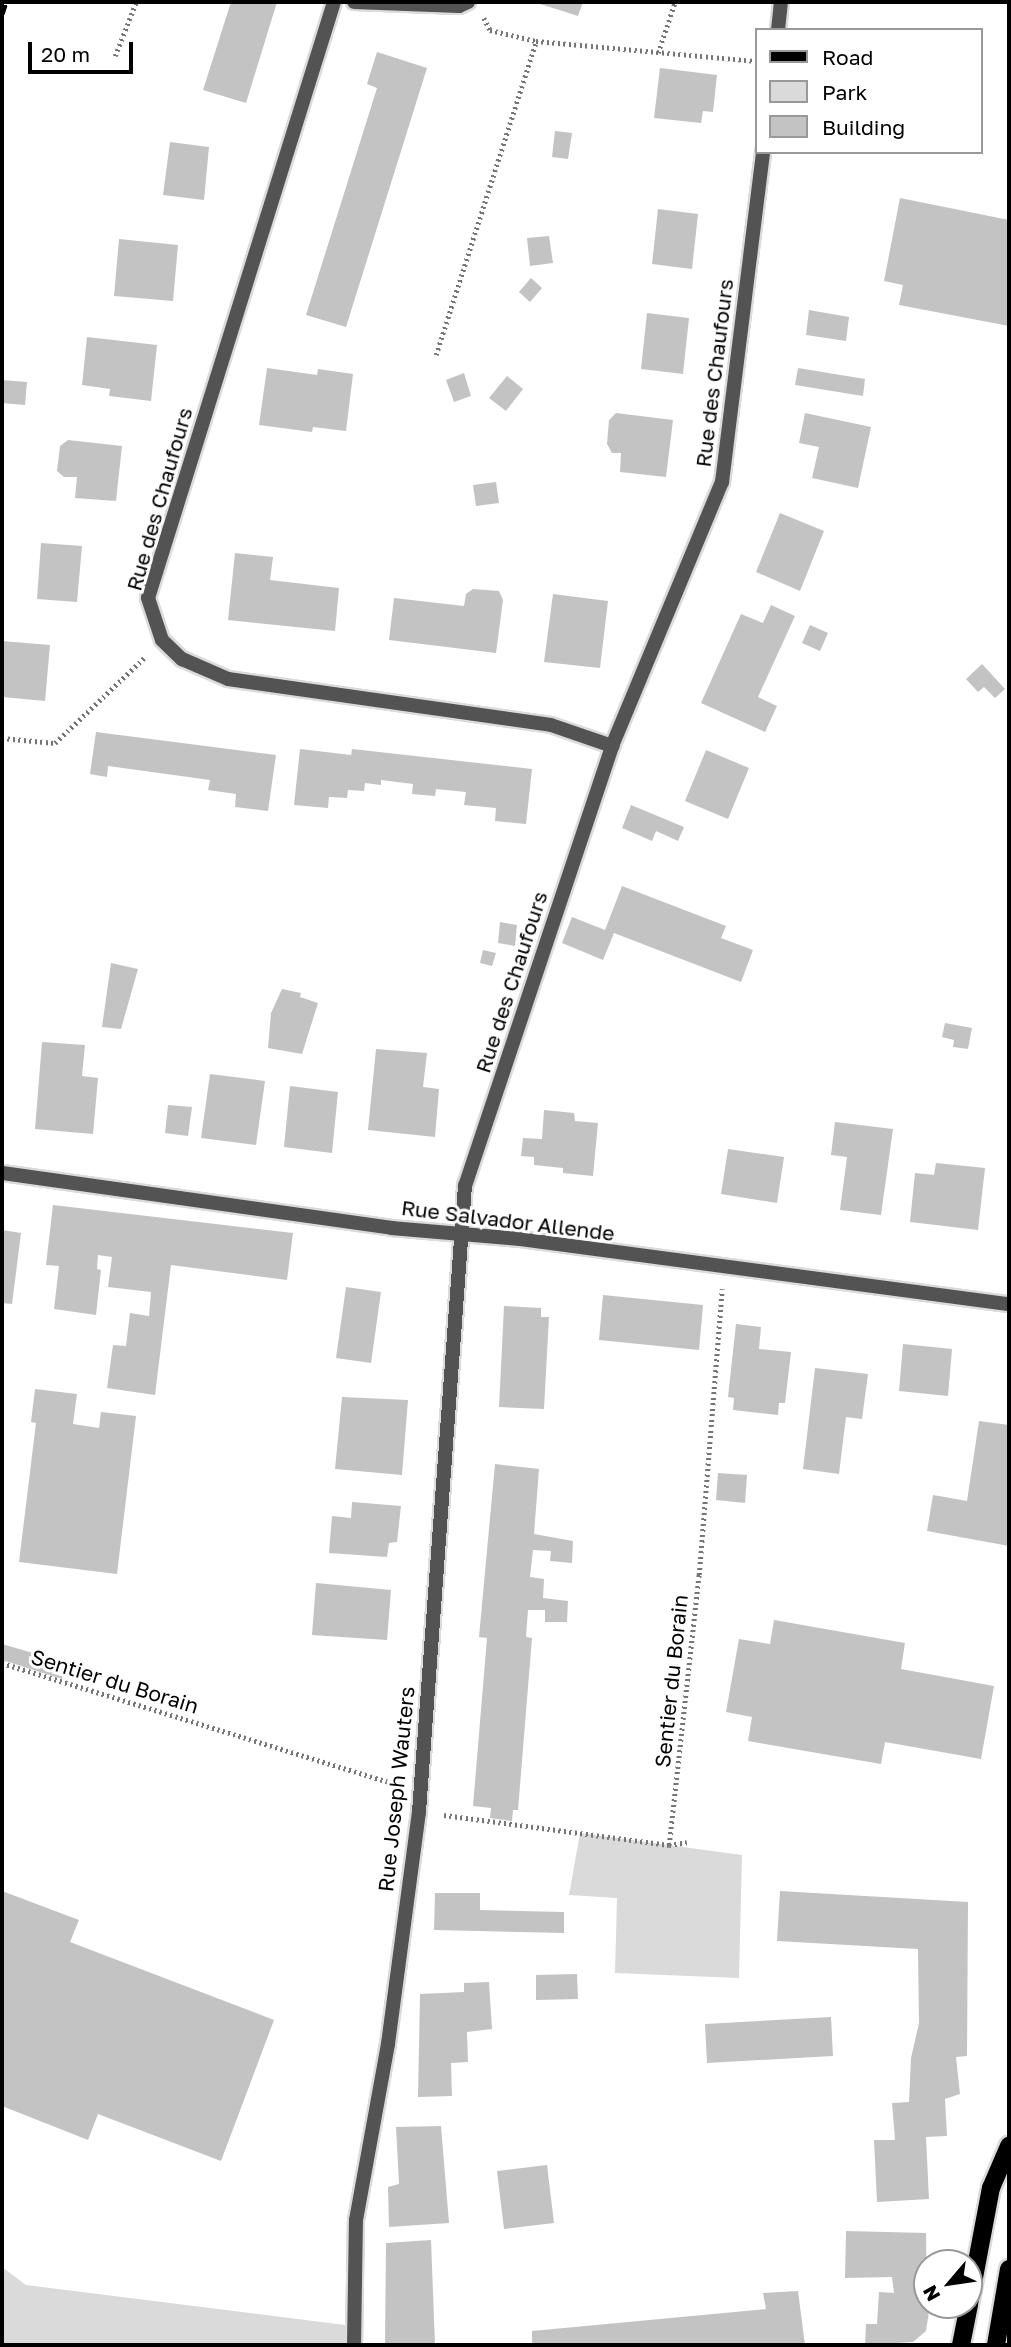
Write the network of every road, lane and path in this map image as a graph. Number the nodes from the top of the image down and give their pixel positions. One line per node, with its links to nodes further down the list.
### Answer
1 (136, 2): 10 (path)
2 (334, 2): 14 (street, Rue des Chaufours)
3 (354, 2): 6 (street)
4 (675, 2): 9 (path)
5 (781, 2): 7 (street)
6 (474, 7): 8 (path)
7 (778, 28)
8 (536, 41): 9 (path); 13 (path)
9 (658, 53): 11 (path)
10 (115, 56)
11 (755, 61)
12 (763, 154): 16 (street, Rue des Chaufours)
13 (436, 355)
14 (162, 640): 15 (path); 16 (street)
15 (2, 738)
16 (612, 746): 18 (street, Rue des Chaufours)
17 (2, 1173): 18 (street, Rue Salvador Allende)
18 (460, 1234): 19 (street, Rue Salvador Allende); 22 (street, Rue Joseph Wauters)
19 (723, 1268): 20 (street, Rue Salvador Allende); 25 (path, Sentier du Borain)
20 (1009, 1304)
21 (2, 1663): 22 (path, Sentier du Borain)
22 (420, 1791): 23 (street, Rue Joseph Wauters)
23 (419, 1812): 25 (path); 30 (street, Rue Joseph Wauters)
24 (688, 1842): 25 (path)
25 (669, 1845)
26 (1009, 2146): 27 (main road)
27 (979, 2249)
28 (1009, 2269): 32 (main road)
29 (966, 2319): 31 (main road)
30 (354, 2345)
31 (961, 2345)
32 (996, 2345)

